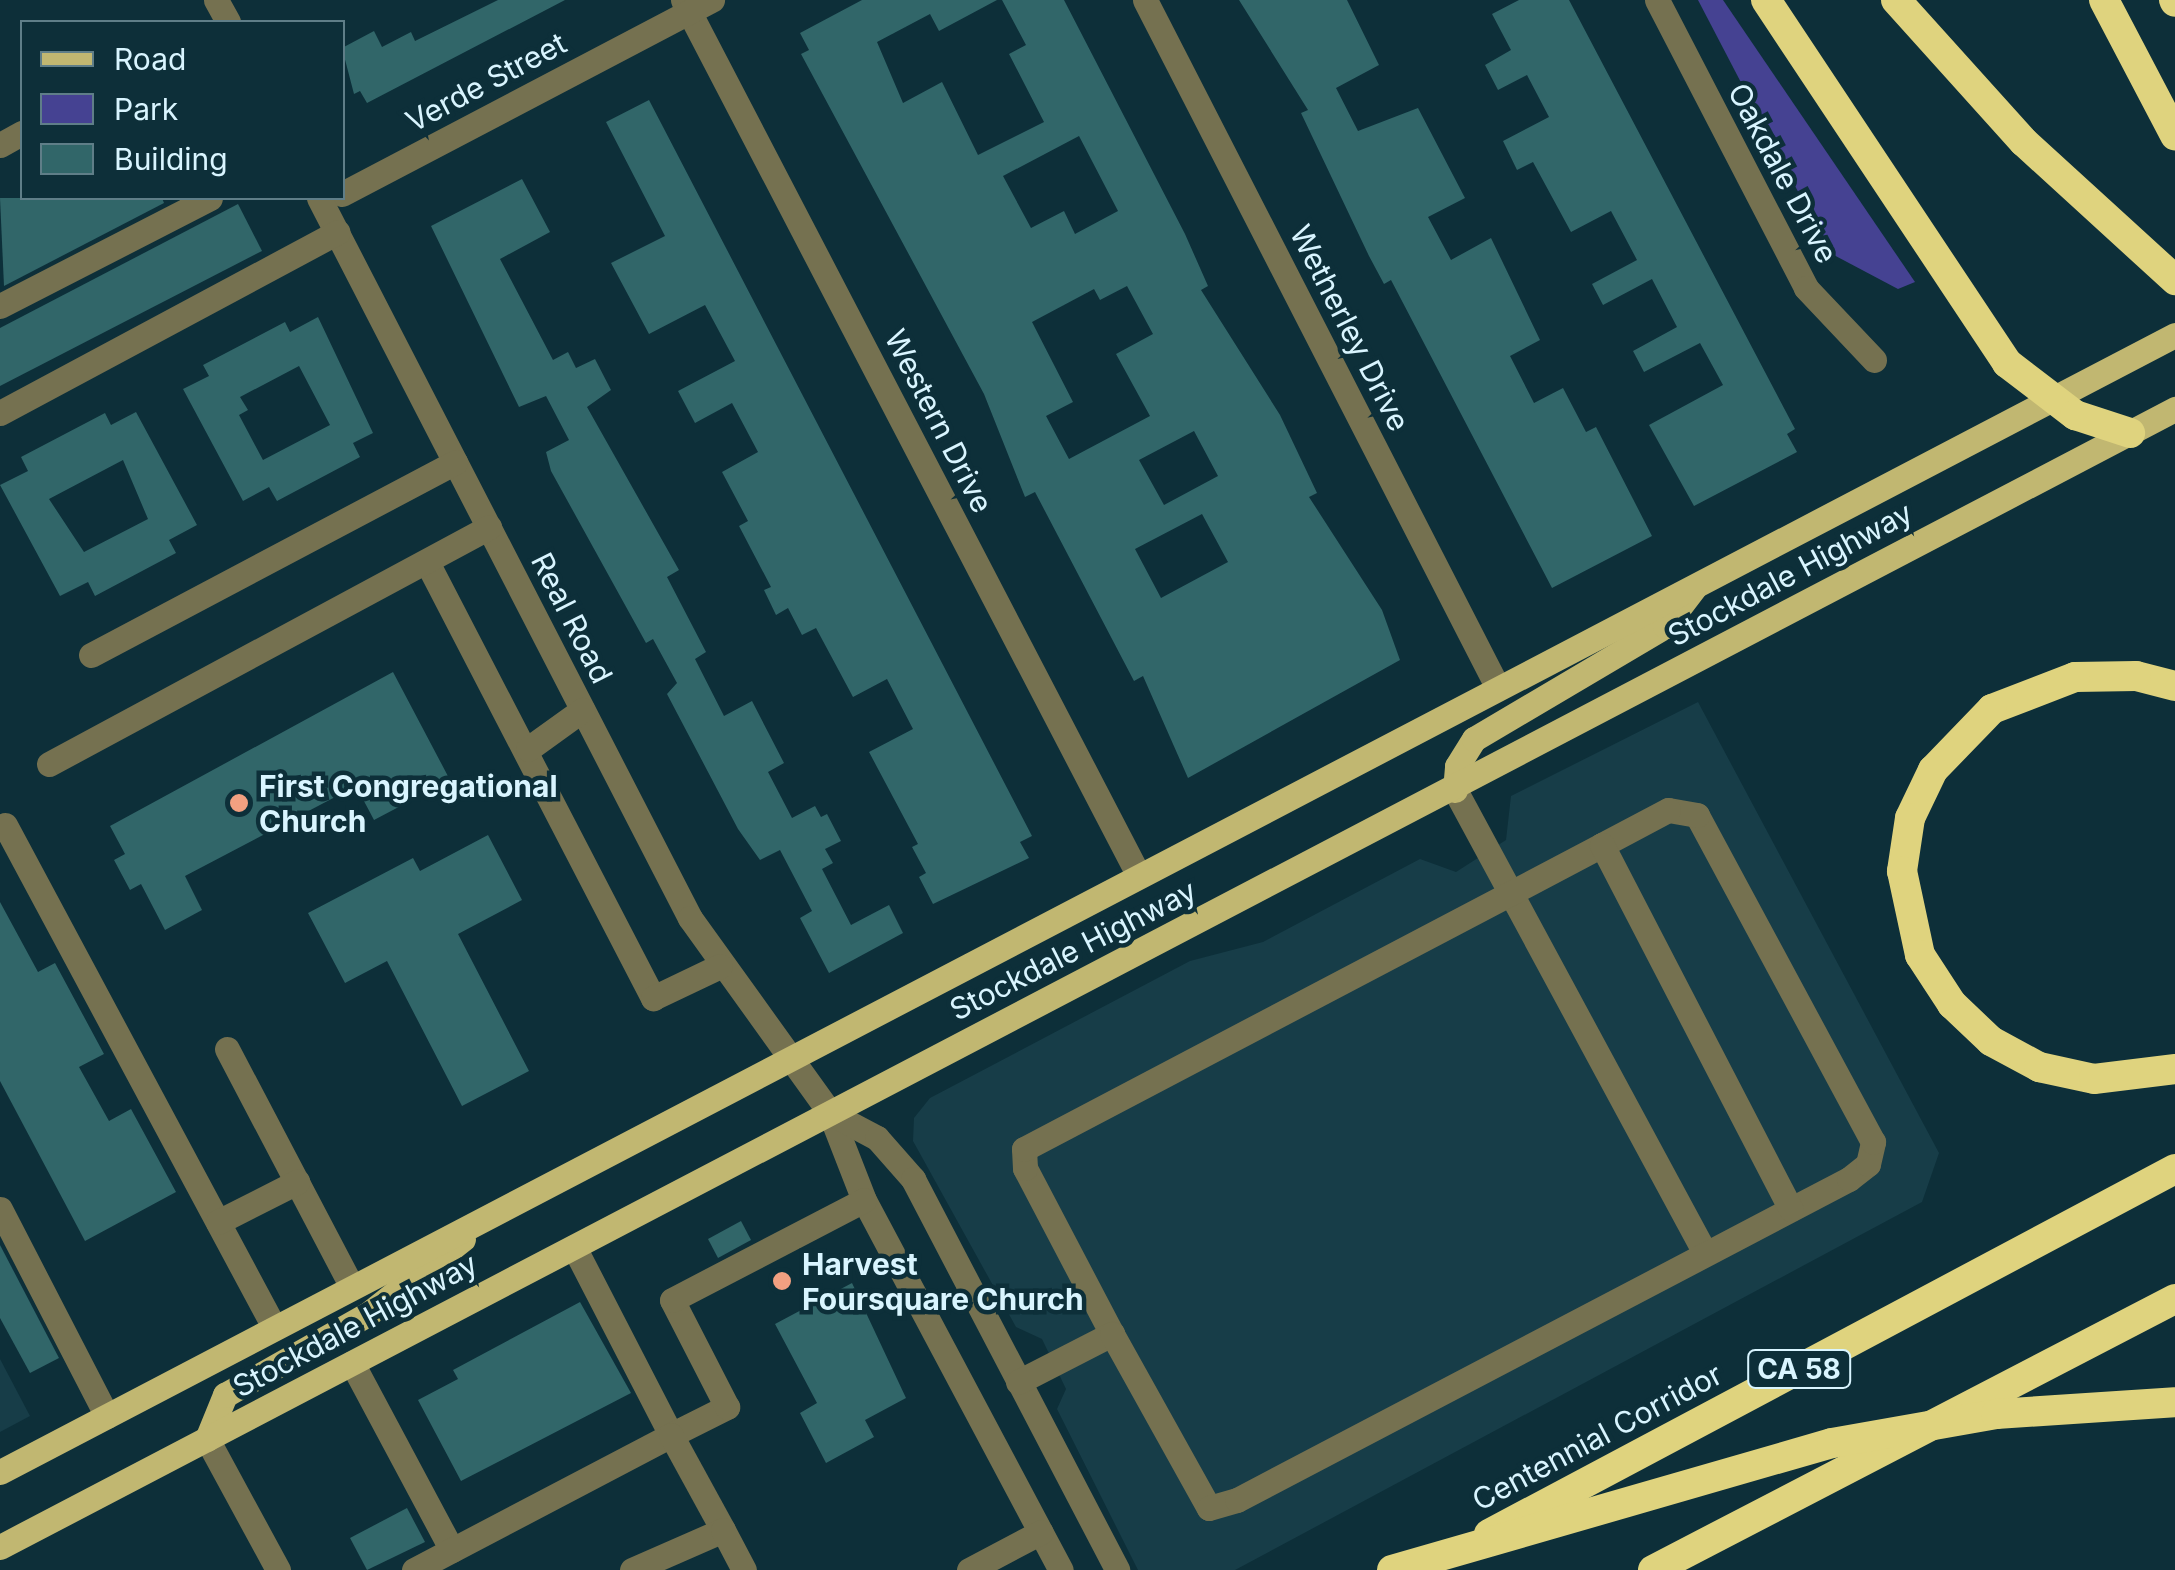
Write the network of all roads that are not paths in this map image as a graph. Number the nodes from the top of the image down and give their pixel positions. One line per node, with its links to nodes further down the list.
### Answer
1 (1145, 0): 25 (street, Wetherley Drive)
2 (1657, 0): 15 (street, Oakdale Drive)
3 (1766, 0): 16 (highway)
4 (1896, 0): 12 (highway)
5 (2104, 0): 7 (highway)
6 (695, 4): 8 (street, Verde Street); 33 (street, Western Drive)
7 (2175, 135)
8 (345, 190)
9 (206, 200): 13 (street)
10 (330, 200): 11 (street, Real Road)
11 (336, 232): 18 (street); 20 (street, Real Road)
12 (2175, 280)
13 (0, 306)
14 (2175, 334): 16 (main road, Stockdale Highway)
15 (1874, 360)
16 (2049, 400): 19 (highway); 23 (main road, Stockdale Highway)
17 (2175, 409): 19 (main road, Stockdale Highway)
18 (0, 413)
19 (2130, 434): 30 (main road, Stockdale Highway)
20 (455, 462): 21 (street, Real Road); 24 (street)
21 (489, 527): 22 (street); 27 (street, Real Road)
22 (428, 566): 28 (street); 29 (street)
23 (1700, 580): 25 (main road, Stockdale Highway); 30 (main road)
24 (91, 655)
25 (1497, 686): 33 (main road, Stockdale Highway)
26 (2175, 686): 38 (highway)
27 (582, 710): 28 (street); 35 (street, Real Road)
28 (528, 748): 35 (street)
29 (49, 764)
30 (1456, 790): 34 (street); 39 (main road, Stockdale Highway)
31 (5, 825): 46 (street)
32 (1602, 844): 34 (street); 44 (street); 44 (street)
33 (1137, 872): 37 (main road, Stockdale Highway)
34 (1510, 893): 48 (street); 52 (street)
35 (720, 966): 37 (street, Real Road)
36 (227, 1049): 41 (street)
37 (788, 1056): 39 (street, Real Road); 45 (main road, Stockdale Highway)
38 (2175, 1068)
39 (830, 1113): 42 (street); 47 (main road, Stockdale Highway); 54 (street)
40 (2175, 1169): 72 (highway, Centennial Corridor / CA 58)
41 (297, 1182): 46 (street); 49 (street)
42 (864, 1200): 57 (street); 61 (street)
43 (0, 1209): 56 (street)
44 (1791, 1209): 48 (street)
45 (493, 1212): 49 (main road, Stockdale Highway); 58 (main road)
46 (218, 1222): 51 (street)
47 (574, 1247): 53 (main road, Stockdale Highway); 57 (street)
48 (1705, 1253): 52 (street)
49 (352, 1287): 51 (main road, Stockdale Highway)
50 (2175, 1299): 73 (highway)
51 (274, 1327): 56 (main road, Stockdale Highway)
52 (1112, 1334): 54 (street)
53 (352, 1363): 58 (main road, Stockdale Highway); 63 (street)
54 (1018, 1382): 70 (street)
55 (2175, 1402): 71 (highway, bridge)
56 (106, 1416): 59 (main road, Stockdale Highway)
57 (671, 1435): 60 (street); 63 (street)
58 (207, 1439): 62 (main road, Stockdale Highway); 64 (street)
59 (0, 1472)
60 (722, 1530): 66 (street); 67 (street)
61 (1040, 1532): 68 (street); 69 (street)
62 (0, 1548)
63 (452, 1550): 65 (street)
64 (278, 1570)
65 (414, 1570)
66 (632, 1570)
67 (744, 1570)
68 (969, 1570)
69 (1061, 1570)
70 (1117, 1570)
71 (1392, 1570)
72 (1422, 1570)
73 (1653, 1570)

